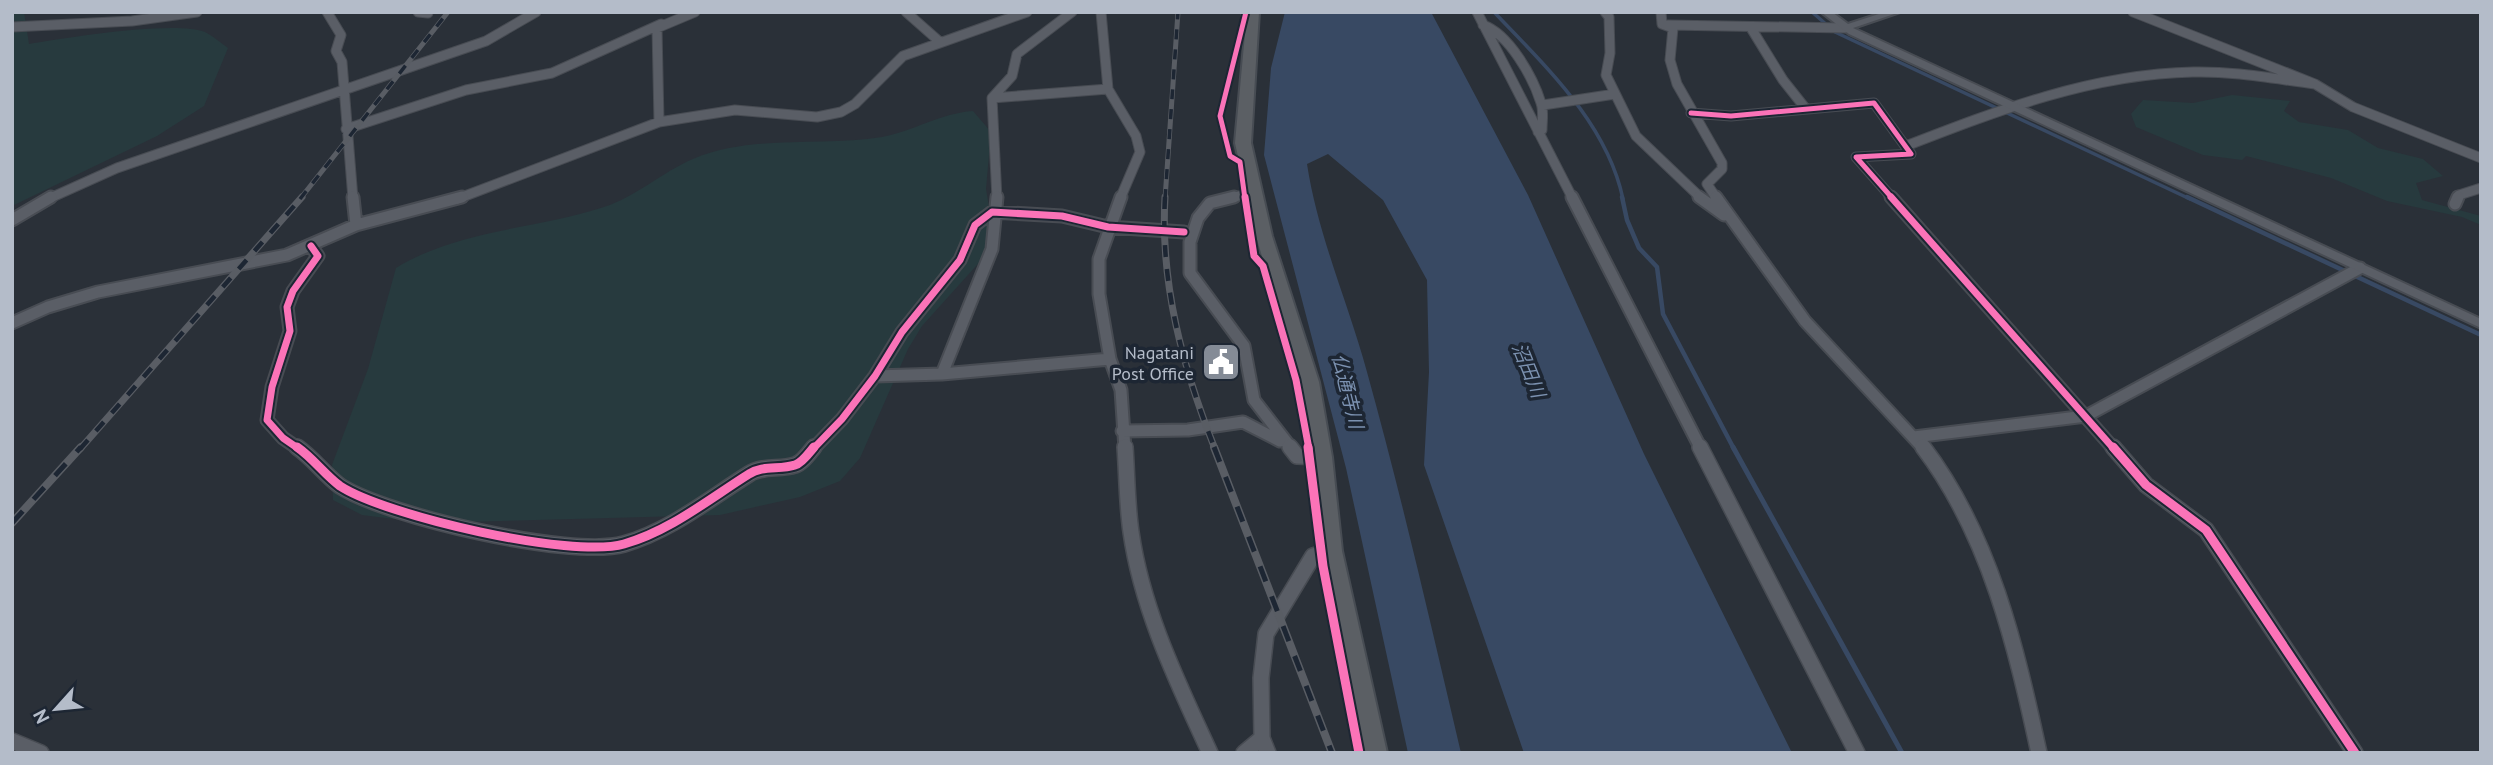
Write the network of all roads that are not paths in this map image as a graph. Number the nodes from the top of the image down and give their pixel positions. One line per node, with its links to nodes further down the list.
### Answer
1 (197, 12): 21 (street)
2 (327, 12): 27 (street)
3 (418, 12): 16 (street)
4 (536, 12): 27 (street)
5 (695, 12): 18 (street)
6 (906, 12): 24 (street)
7 (1027, 12): 24 (street)
8 (1072, 12): 29 (street)
9 (1101, 12): 26 (street)
10 (1477, 12): 19 (street)
11 (1605, 12): 28 (street)
12 (1661, 12): 20 (street)
13 (1826, 12): 23 (street)
14 (1895, 12): 23 (street)
15 (2133, 12): 25 (street)
16 (428, 13)
17 (1250, 18): 40 (highway)
18 (661, 24): 34 (street); 35 (street)
19 (1483, 25): 30 (street); 36 (street)
20 (1668, 25): 22 (street); 33 (street)
21 (12, 27)
22 (1751, 28): 23 (street); 32 (street)
23 (1842, 28): 31 (street)
24 (940, 42): 34 (street)
25 (2315, 84): 31 (street); 38 (street)
26 (1108, 89): 29 (street); 47 (street)
27 (342, 90): 35 (street); 45 (street)
28 (1615, 94): 30 (street); 44 (street)
29 (992, 99): 42 (street)
30 (1542, 105): 36 (street)
31 (2011, 106): 37 (street); 51 (street)
32 (1806, 110): 33 (street); 37 (street)
33 (1691, 113): 44 (street)
34 (659, 122): 46 (street)
35 (346, 129): 46 (street)
36 (1538, 132): 69 (street)
37 (1906, 146): 57 (street)
38 (2481, 158)
39 (2481, 188): 41 (street)
40 (1254, 192): 43 (street); 61 (highway)
41 (2455, 204)
42 (998, 211): 47 (street); 55 (street); 56 (street)
43 (1198, 218): 48 (street); 50 (street)
44 (1731, 218): 59 (street)
45 (12, 220)
46 (356, 225): 49 (street)
47 (1108, 227): 48 (street); 54 (street)
48 (1184, 232): 50 (street)
49 (311, 246): 52 (street); 56 (street)
50 (1190, 252): 60 (street)
51 (2360, 268): 53 (street); 57 (street)
52 (12, 323)
53 (2481, 324)
54 (1110, 359): 55 (street); 58 (street)
55 (942, 374): 56 (street)
56 (875, 376)
57 (2086, 416): 59 (street); 71 (street)
58 (1122, 431): 60 (street); 66 (street)
59 (1914, 437): 70 (street)
60 (1289, 446): 61 (street)
61 (1322, 457): 62 (highway)
62 (1331, 551): 64 (street); 68 (highway)
63 (12, 741): 65 (street)
64 (1265, 746): 67 (street)
65 (41, 753)
66 (1210, 753)
67 (1244, 753)
68 (1374, 753)
69 (1857, 753)
70 (2039, 753)
71 (2355, 753)

